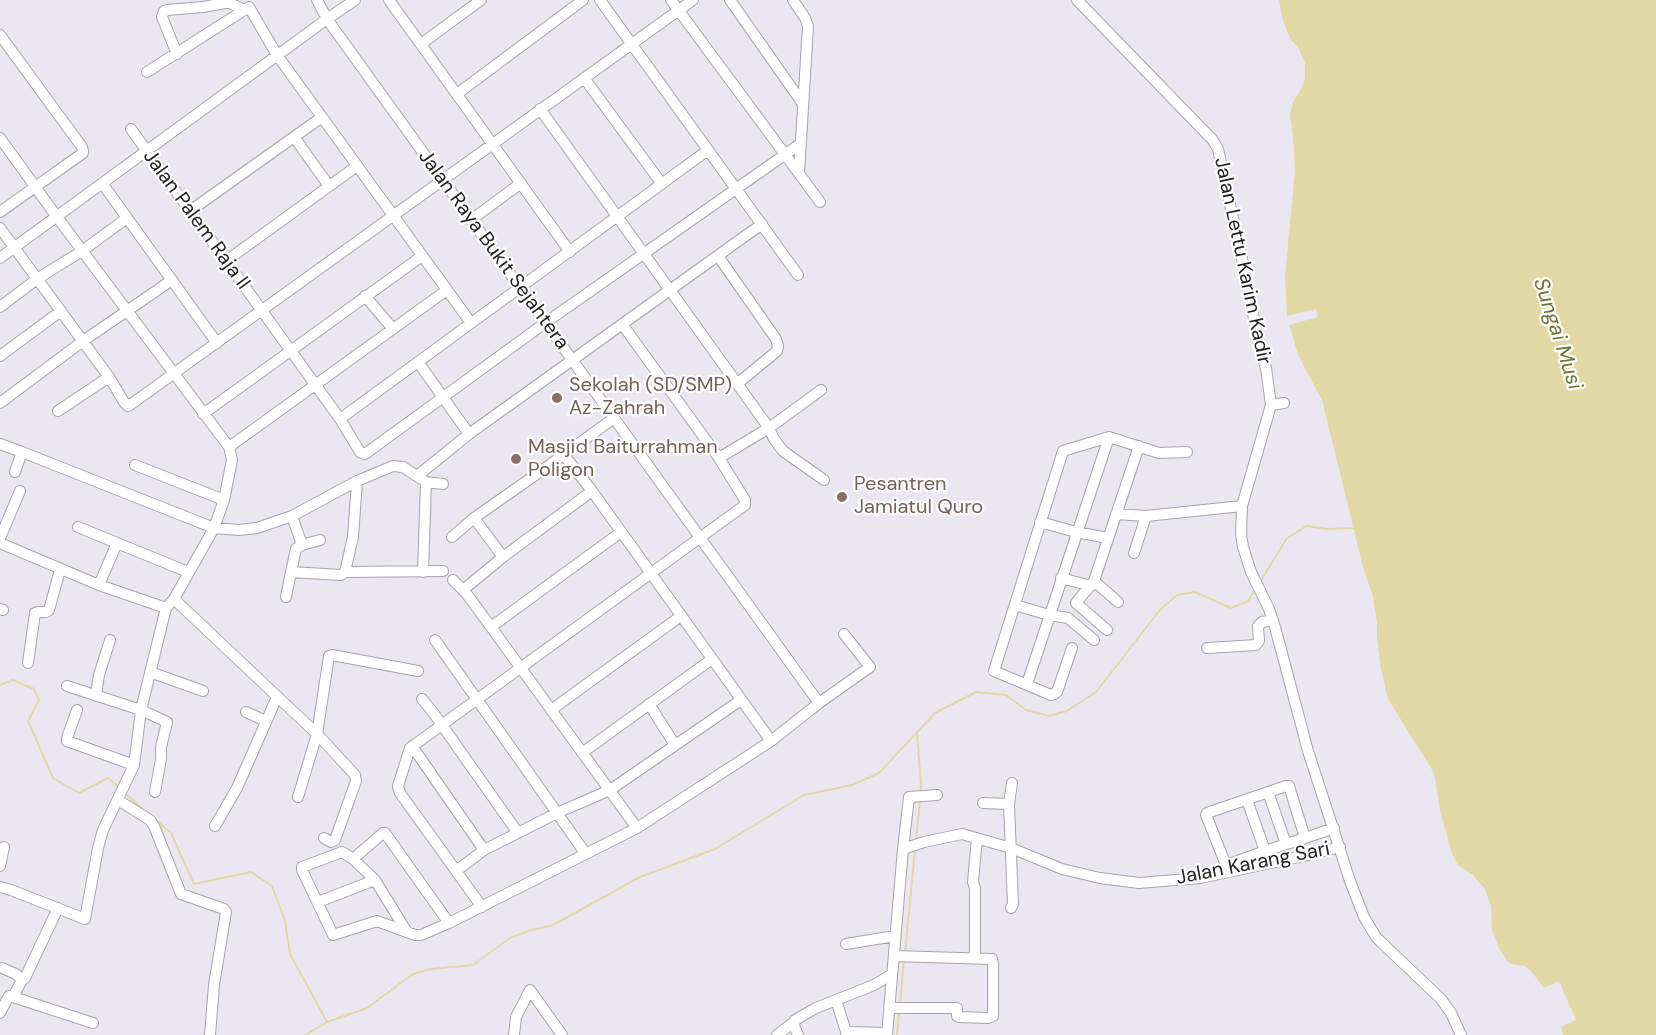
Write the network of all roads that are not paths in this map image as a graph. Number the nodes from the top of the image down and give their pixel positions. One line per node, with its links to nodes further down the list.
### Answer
1 (317, 0): 15 (street, Jalan Raya Bukit Sejahtera)
2 (355, 0): 15 (street)
3 (389, 0): 17 (street)
4 (481, 0): 17 (street)
5 (583, 0): 12 (street)
6 (600, 0): 18 (street)
7 (671, 0): 14 (street)
8 (693, 0): 14 (street)
9 (730, 0): 24 (street)
10 (1077, 0): 91 (street, Jalan Lettu Karim Kadir)
11 (795, 1): 24 (street)
12 (567, 4): 23 (street)
13 (239, 6): 19 (street); 19 (street); 20 (street)
14 (679, 10): 18 (street); 34 (street)
15 (327, 19): 20 (street); 37 (street, Jalan Raya Bukit Sejahtera)
16 (0, 35): 41 (street)
17 (421, 44): 23 (street)
18 (632, 44): 22 (street); 32 (street)
19 (177, 54): 21 (street)
20 (277, 55): 26 (street); 33 (street)
21 (147, 72)
22 (584, 78): 25 (street); 40 (street)
23 (457, 94): 30 (street)
24 (803, 104): 31 (street)
25 (540, 109): 30 (street); 49 (street)
26 (322, 117): 28 (street); 35 (street)
27 (131, 129): 33 (street, Jalan Palem Raja II)
28 (294, 137): 42 (street); 45 (street)
29 (0, 138): 41 (street)
30 (492, 144): 37 (street); 39 (street)
31 (800, 144): 34 (street); 36 (street)
32 (708, 150): 40 (street); 43 (street)
33 (147, 151): 38 (street); 45 (street, Jalan Palem Raja II)
34 (786, 155): 36 (street); 43 (street)
35 (357, 166): 42 (street); 47 (street)
36 (799, 173): 44 (street)
37 (442, 180): 47 (street); 51 (street, Jalan Raya Bukit Sejahtera)
38 (102, 183): 48 (street); 50 (street)
39 (521, 183): 51 (street); 56 (street)
40 (662, 184): 49 (street)
41 (35, 186): 46 (street); 48 (street)
42 (329, 186): 61 (street)
43 (736, 189): 52 (street); 57 (street)
44 (820, 202)
45 (190, 211): 61 (street, Jalan Palem Raja II)
46 (0, 212)
47 (393, 216): 58 (street); 72 (street)
48 (57, 217): 54 (street); 55 (street)
49 (617, 217): 56 (street); 57 (street)
50 (128, 218): 55 (street); 64 (street)
51 (471, 220): 65 (street, Jalan Raya Bukit Sejahtera)
52 (762, 224): 59 (street); 62 (street)
53 (0, 228): 54 (street)
54 (14, 248): 60 (street); 63 (street)
55 (82, 251): 63 (street); 71 (street)
56 (570, 252): 65 (street)
57 (644, 254): 67 (street); 74 (street)
58 (422, 256): 66 (street); 68 (street)
59 (718, 256): 67 (street); 85 (street)
60 (0, 258)
61 (226, 261): 72 (street, Jalan Palem Raja II)
62 (798, 275)
63 (37, 279): 69 (street); 70 (street)
64 (171, 280): 71 (street); 78 (street)
65 (520, 288): 73 (street); 74 (street, Jalan Raya Bukit Sejahtera)
66 (447, 290): 73 (street); 76 (street)
67 (670, 290): 75 (street); 85 (street)
68 (365, 296): 76 (street); 79 (street)
69 (0, 307)
70 (61, 311): 77 (street); 80 (street)
71 (127, 311): 77 (street); 83 (street)
72 (262, 311): 78 (street); 79 (street, Jalan Palem Raja II)
73 (471, 323): 82 (street)
74 (545, 323): 81 (street, Jalan Raya Bukit Sejahtera); 88 (street)
75 (622, 324): 81 (street); 105 (street)
76 (393, 329): 86 (street)
77 (83, 341): 84 (street); 89 (street)
78 (217, 343): 83 (street)
79 (290, 351): 86 (street, Jalan Palem Raja II); 93 (street)
80 (0, 356)
81 (572, 360): 94 (street, Jalan Raya Bukit Sejahtera); 97 (street)
82 (418, 362): 88 (street); 95 (street)
83 (175, 374): 84 (street); 93 (street)
84 (109, 377): 92 (street)
85 (736, 384): 96 (street)
86 (315, 385): 95 (street, Jalan Palem Raja II); 101 (street)
87 (821, 390): 96 (street)
88 (444, 397): 95 (street, Jalan Palem Raja II); 97 (street)
89 (0, 403)
90 (1284, 403): 91 (street)
91 (1271, 405): 115 (street, Jalan Lettu Karim Kadir)
92 (58, 411)
93 (203, 414): 101 (street)
94 (614, 418): 104 (street); 127 (street, Jalan Raya Bukit Sejahtera)
95 (340, 419)
96 (768, 428): 105 (street); 109 (street)
97 (470, 434): 108 (street)
98 (1109, 437): 100 (street); 120 (street); 124 (street)
99 (0, 444): 102 (street)
100 (1139, 446): 103 (street); 116 (street)
101 (229, 447): 114 (street)
102 (22, 452): 107 (street); 122 (street)
103 (1187, 452)
104 (564, 455): 113 (street); 119 (street)
105 (719, 458): 127 (street)
106 (135, 465): 114 (street)
107 (15, 471)
108 (421, 479): 110 (street); 111 (street); 140 (street)
109 (824, 480)
110 (357, 481): 117 (street); 139 (street)
111 (444, 484)
112 (20, 491): 126 (street)
113 (592, 491): 123 (street); 134 (street)
114 (224, 500): 122 (street)
115 (1242, 506): 118 (street); 151 (street, Jalan Lettu Karim Kadir)
116 (1116, 514): 118 (street); 128 (street)
117 (291, 516): 122 (street); 132 (street)
118 (1146, 516): 133 (street)
119 (474, 518): 125 (street); 134 (street)
120 (1040, 522): 124 (street); 150 (street)
121 (78, 527): 131 (street)
122 (214, 528): 137 (street)
123 (621, 532): 141 (street); 154 (street)
124 (1076, 532): 128 (street); 142 (street)
125 (452, 537)
126 (0, 538)
127 (700, 538): 141 (street); 175 (street, Jalan Raya Bukit Sejahtera)
128 (1108, 538): 144 (street)
129 (320, 540): 132 (street)
130 (0, 543): 135 (street)
131 (117, 543): 137 (street); 145 (street)
132 (302, 544): 138 (street)
133 (1134, 553)
134 (503, 557): 146 (street)
135 (60, 570): 145 (street); 163 (street)
136 (443, 571): 140 (street)
137 (189, 572): 149 (street)
138 (291, 572): 139 (street); 147 (street)
139 (345, 572): 140 (street)
140 (423, 572)
141 (651, 574): 153 (street); 164 (street)
142 (1061, 578): 144 (street); 152 (street)
143 (453, 580): 146 (street)
144 (1093, 584): 148 (street); 155 (street)
145 (99, 585): 149 (street)
146 (464, 590): 154 (street)
147 (286, 597)
148 (1118, 602)
149 (170, 604): 166 (street); 171 (street)
150 (1015, 605): 152 (street); 167 (street)
151 (1271, 614): 161 (street); 202 (street, Jalan Lettu Karim Kadir)
152 (1049, 615): 159 (street); 167 (street)
153 (681, 616): 162 (street); 179 (street)
154 (491, 627): 164 (street)
155 (1107, 630)
156 (844, 634): 175 (street)
157 (110, 640): 170 (street)
158 (435, 640): 173 (street)
159 (1094, 640)
160 (1072, 648): 167 (street)
161 (1207, 648)
162 (712, 659): 174 (street); 176 (street)
163 (28, 663)
164 (520, 668): 173 (street); 179 (street)
165 (418, 671): 183 (street)
166 (150, 672): 169 (street); 178 (street)
167 (1027, 684)
168 (67, 686): 170 (street)
169 (204, 692)
170 (96, 695): 178 (street)
171 (277, 697): 181 (street); 183 (street)
172 (422, 699): 182 (street)
173 (477, 699): 182 (street); 199 (street)
174 (741, 700): 184 (street); 185 (street)
175 (819, 703): 184 (street)
176 (649, 704): 185 (street); 187 (street)
177 (77, 710): 188 (street)
178 (141, 710): 188 (street); 191 (street)
179 (551, 710): 187 (street)
180 (246, 712): 181 (street)
181 (266, 721): 200 (street)
182 (441, 725): 186 (street); 203 (street)
183 (317, 734): 194 (street); 204 (street)
184 (771, 741): 201 (street)
185 (675, 745): 190 (street)
186 (412, 746): 212 (street); 217 (street)
187 (582, 753): 190 (street)
188 (134, 765): 195 (street)
189 (1012, 783): 198 (street)
190 (610, 790): 199 (street); 201 (street)
191 (155, 792)
192 (1268, 792): 196 (street); 206 (street); 207 (street)
193 (926, 796): 210 (street)
194 (298, 797)
195 (119, 798): 222 (street); 241 (street)
196 (1247, 800): 213 (street); 213 (street)
197 (983, 803): 198 (street)
198 (1009, 804): 211 (street)
199 (557, 813): 203 (street); 214 (street)
200 (215, 826)
201 (637, 828): 214 (street)
202 (1334, 828): 206 (street); 209 (street, Jalan Lettu Karim Kadir)
203 (518, 833): 212 (street)
204 (324, 838)
205 (977, 838): 210 (street, Jalan Karang Sari); 211 (street, Jalan Karang Sari); 229 (street)
206 (1305, 838): 207 (street)
207 (1286, 844): 213 (street)
208 (4, 847): 216 (street)
209 (1340, 847): 211 (street, Jalan Karang Sari); 246 (street, Jalan Lettu Karim Kadir)
210 (906, 848): 226 (street)
211 (1011, 848): 223 (street)
212 (484, 850): 217 (street)
213 (1265, 851)
214 (586, 854): 221 (street)
215 (353, 859): 218 (street); 220 (street); 224 (street)
216 (0, 866)
217 (456, 871): 221 (street)
218 (375, 880): 220 (street); 225 (street)
219 (0, 887): 222 (street)
220 (318, 902): 225 (street)
221 (482, 907): 224 (street)
222 (58, 908): 232 (street)
223 (1011, 908)
224 (449, 923): 225 (street)
225 (407, 932)
226 (895, 936): 227 (street); 228 (street)
227 (846, 944)
228 (896, 957): 229 (street); 231 (street)
229 (975, 958): 235 (street)
230 (2, 968): 232 (street)
231 (892, 974): 234 (street); 235 (street)
232 (22, 980): 233 (street)
233 (7, 995): 236 (street); 238 (street)
234 (836, 1000): 237 (street); 239 (street)
235 (896, 1008): 240 (street)
236 (0, 1013)
237 (794, 1022): 244 (street); 245 (street)
238 (93, 1023)
239 (847, 1034): 240 (street)
240 (887, 1034)
241 (210, 1035)
242 (514, 1035): 243 (street)
243 (562, 1035)
244 (777, 1035)
245 (798, 1035)
246 (1461, 1035)

